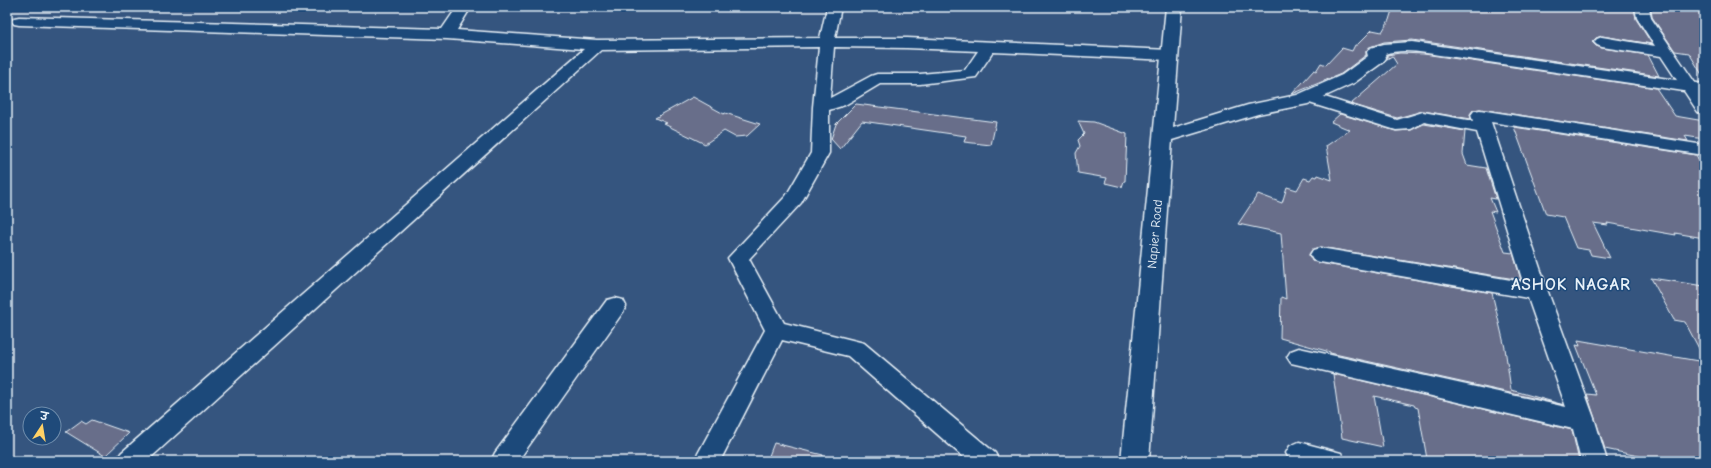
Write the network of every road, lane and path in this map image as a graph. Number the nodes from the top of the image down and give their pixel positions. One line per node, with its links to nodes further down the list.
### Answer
1 (39, 7): 6 (street)
2 (464, 7): 7 (street)
3 (834, 7): 8 (street)
4 (1174, 7): 13 (street, Napier Road)
5 (1642, 7): 12 (street)
6 (13, 25): 7 (street)
7 (446, 34): 10 (street)
8 (827, 42): 10 (street); 11 (street); 16 (street)
9 (1602, 42): 12 (street)
10 (597, 45): 28 (street)
11 (988, 47): 13 (street); 16 (street)
12 (1666, 52): 14 (street)
13 (1169, 55): 19 (street, Napier Road)
14 (1697, 88): 15 (street); 17 (street)
15 (1309, 97): 18 (street); 19 (street)
16 (821, 107): 24 (street)
17 (1704, 108)
18 (1483, 128): 20 (street); 22 (street)
19 (1162, 137): 32 (street, Napier Road)
20 (1704, 150)
21 (1320, 255): 22 (street)
22 (1537, 292): 26 (street)
23 (615, 306): 29 (street)
24 (776, 330): 30 (street); 31 (street)
25 (1299, 357): 26 (street)
26 (1583, 421): 34 (street)
27 (1299, 453): 33 (street)
28 (130, 461)
29 (504, 461)
30 (707, 461)
31 (986, 461)
32 (1136, 461)
33 (1332, 461)
34 (1594, 461)

